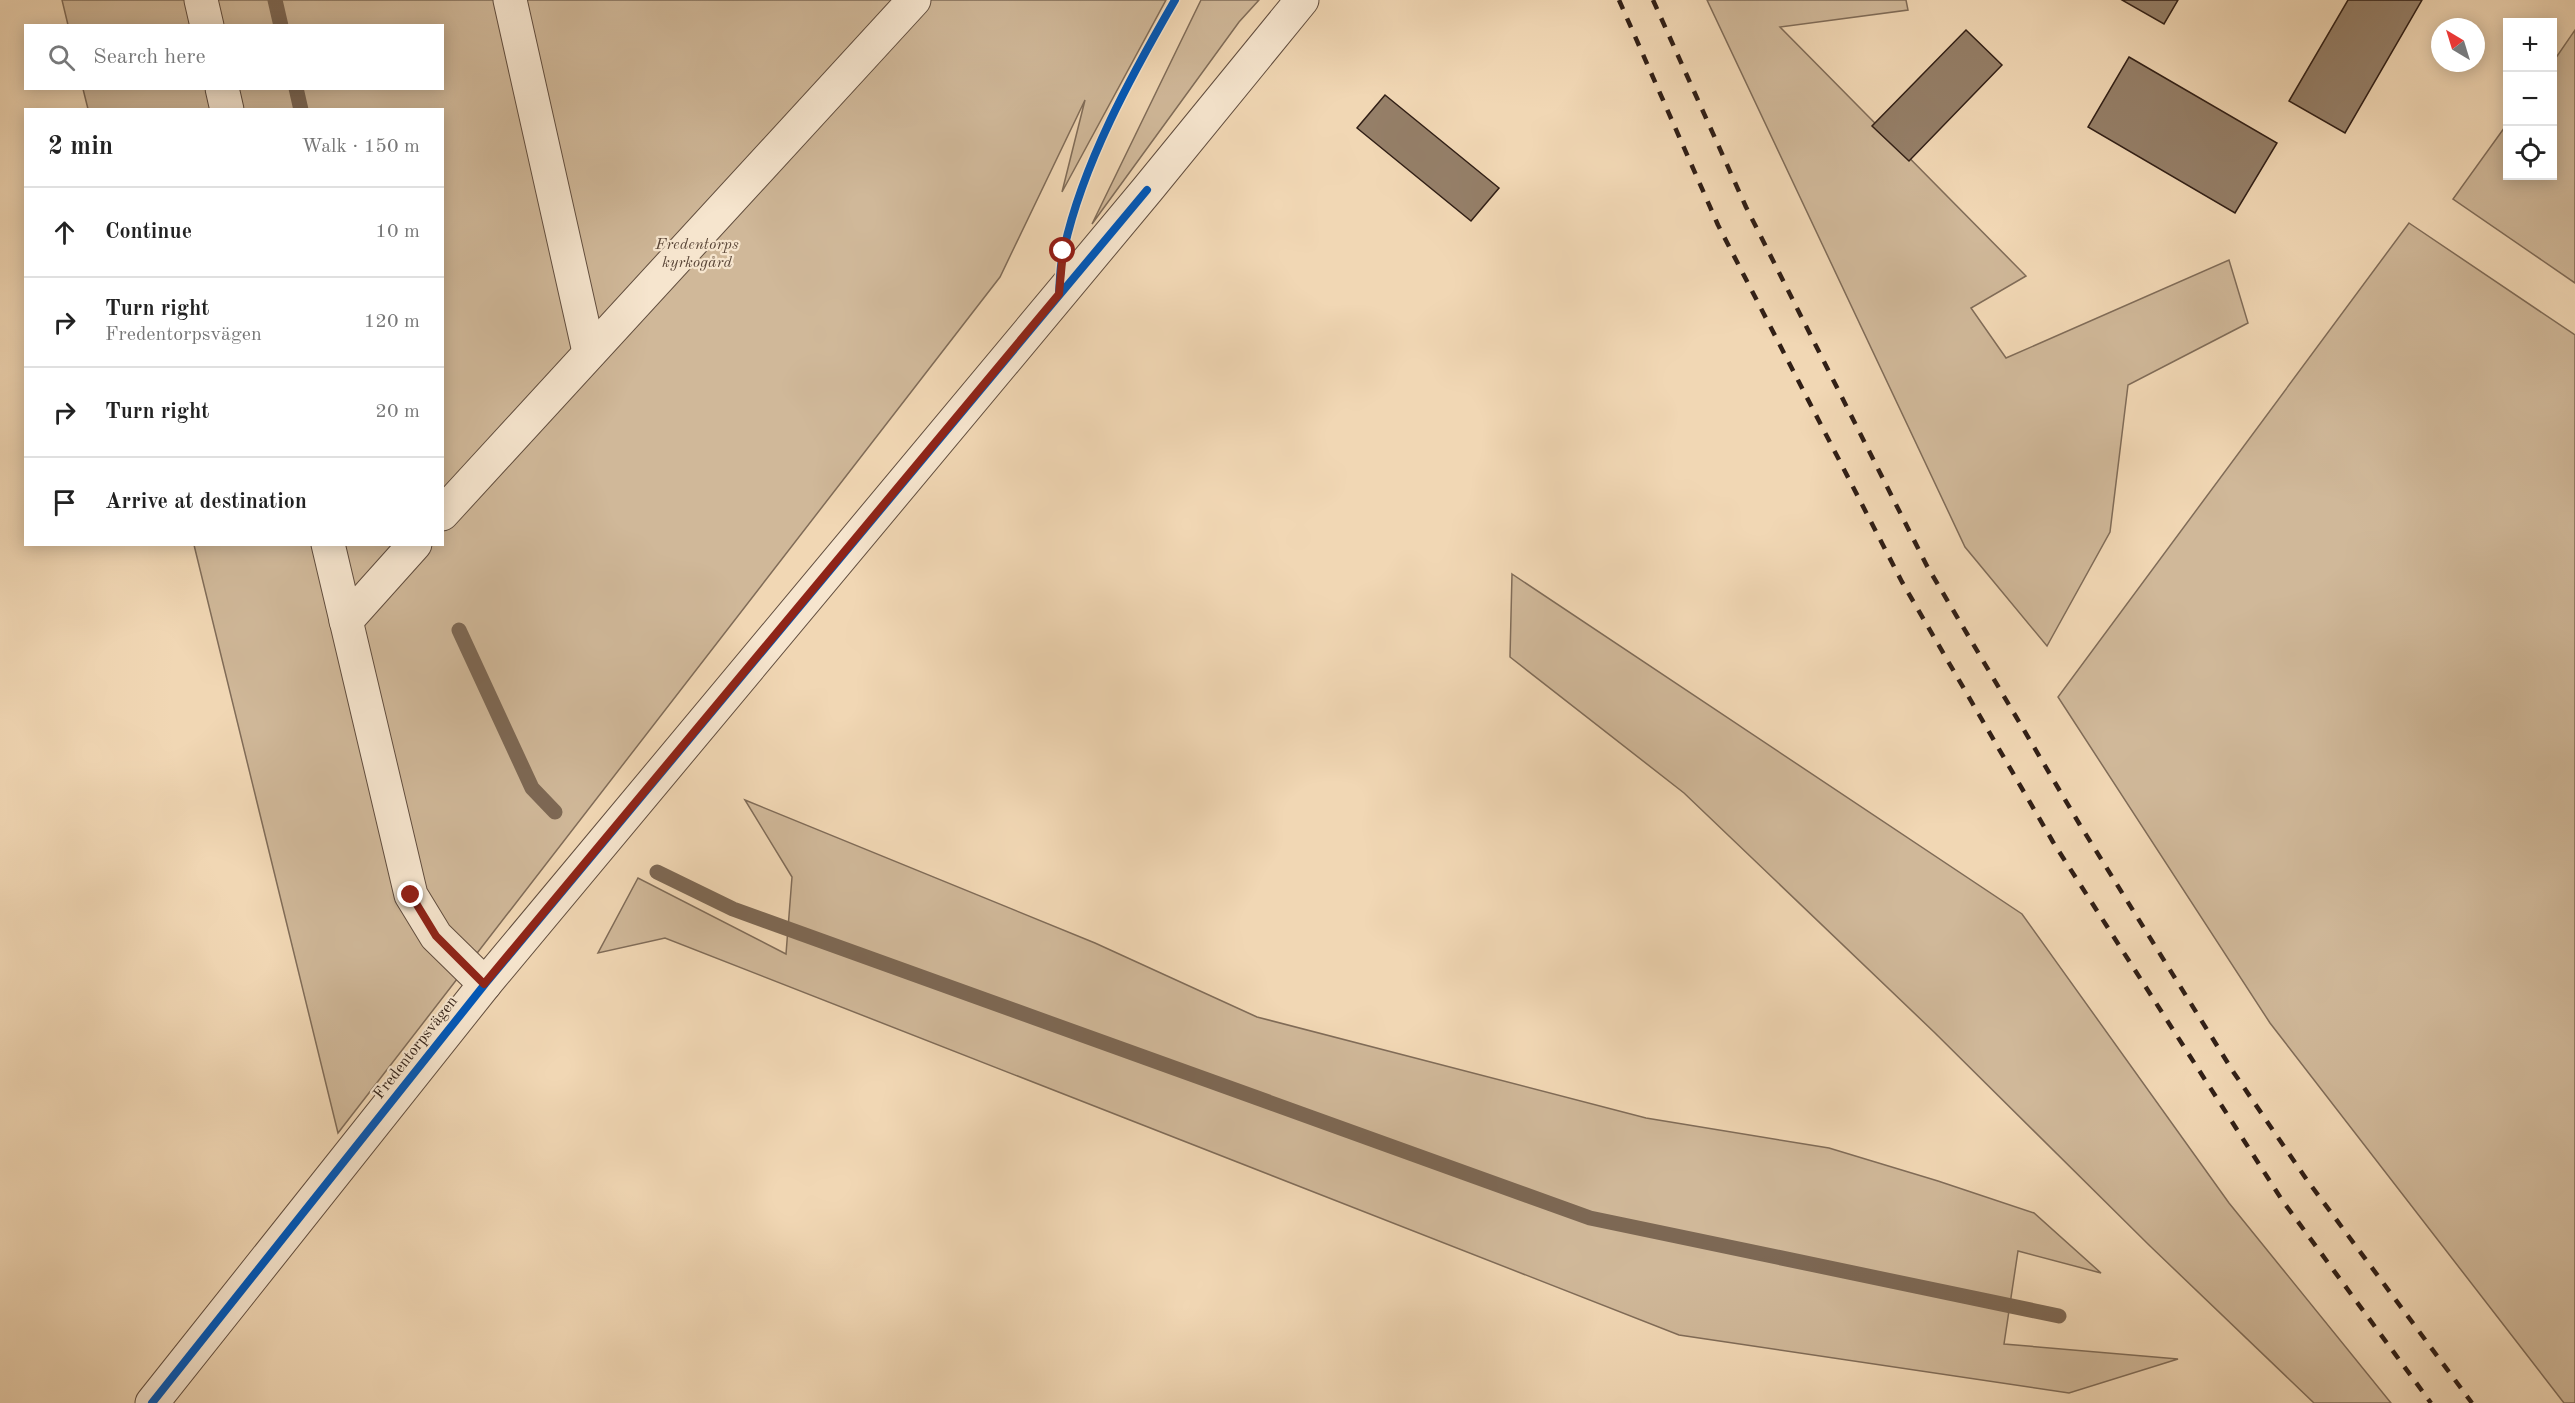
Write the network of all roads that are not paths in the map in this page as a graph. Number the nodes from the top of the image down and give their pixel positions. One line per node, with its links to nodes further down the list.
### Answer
1 (201, 0): 5 (street)
2 (510, 0): 8 (street)
3 (914, 0): 8 (street)
4 (1302, 0): 13 (street, Fredentorpsvägen)
5 (207, 24)
6 (222, 90): 7 (street)
7 (227, 108)
8 (589, 352): 9 (street)
9 (444, 512)
10 (328, 546): 12 (street)
11 (413, 546): 12 (street)
12 (346, 621): 13 (street)
13 (484, 984): 14 (street, Fredentorpsvägen)
14 (152, 1403)

